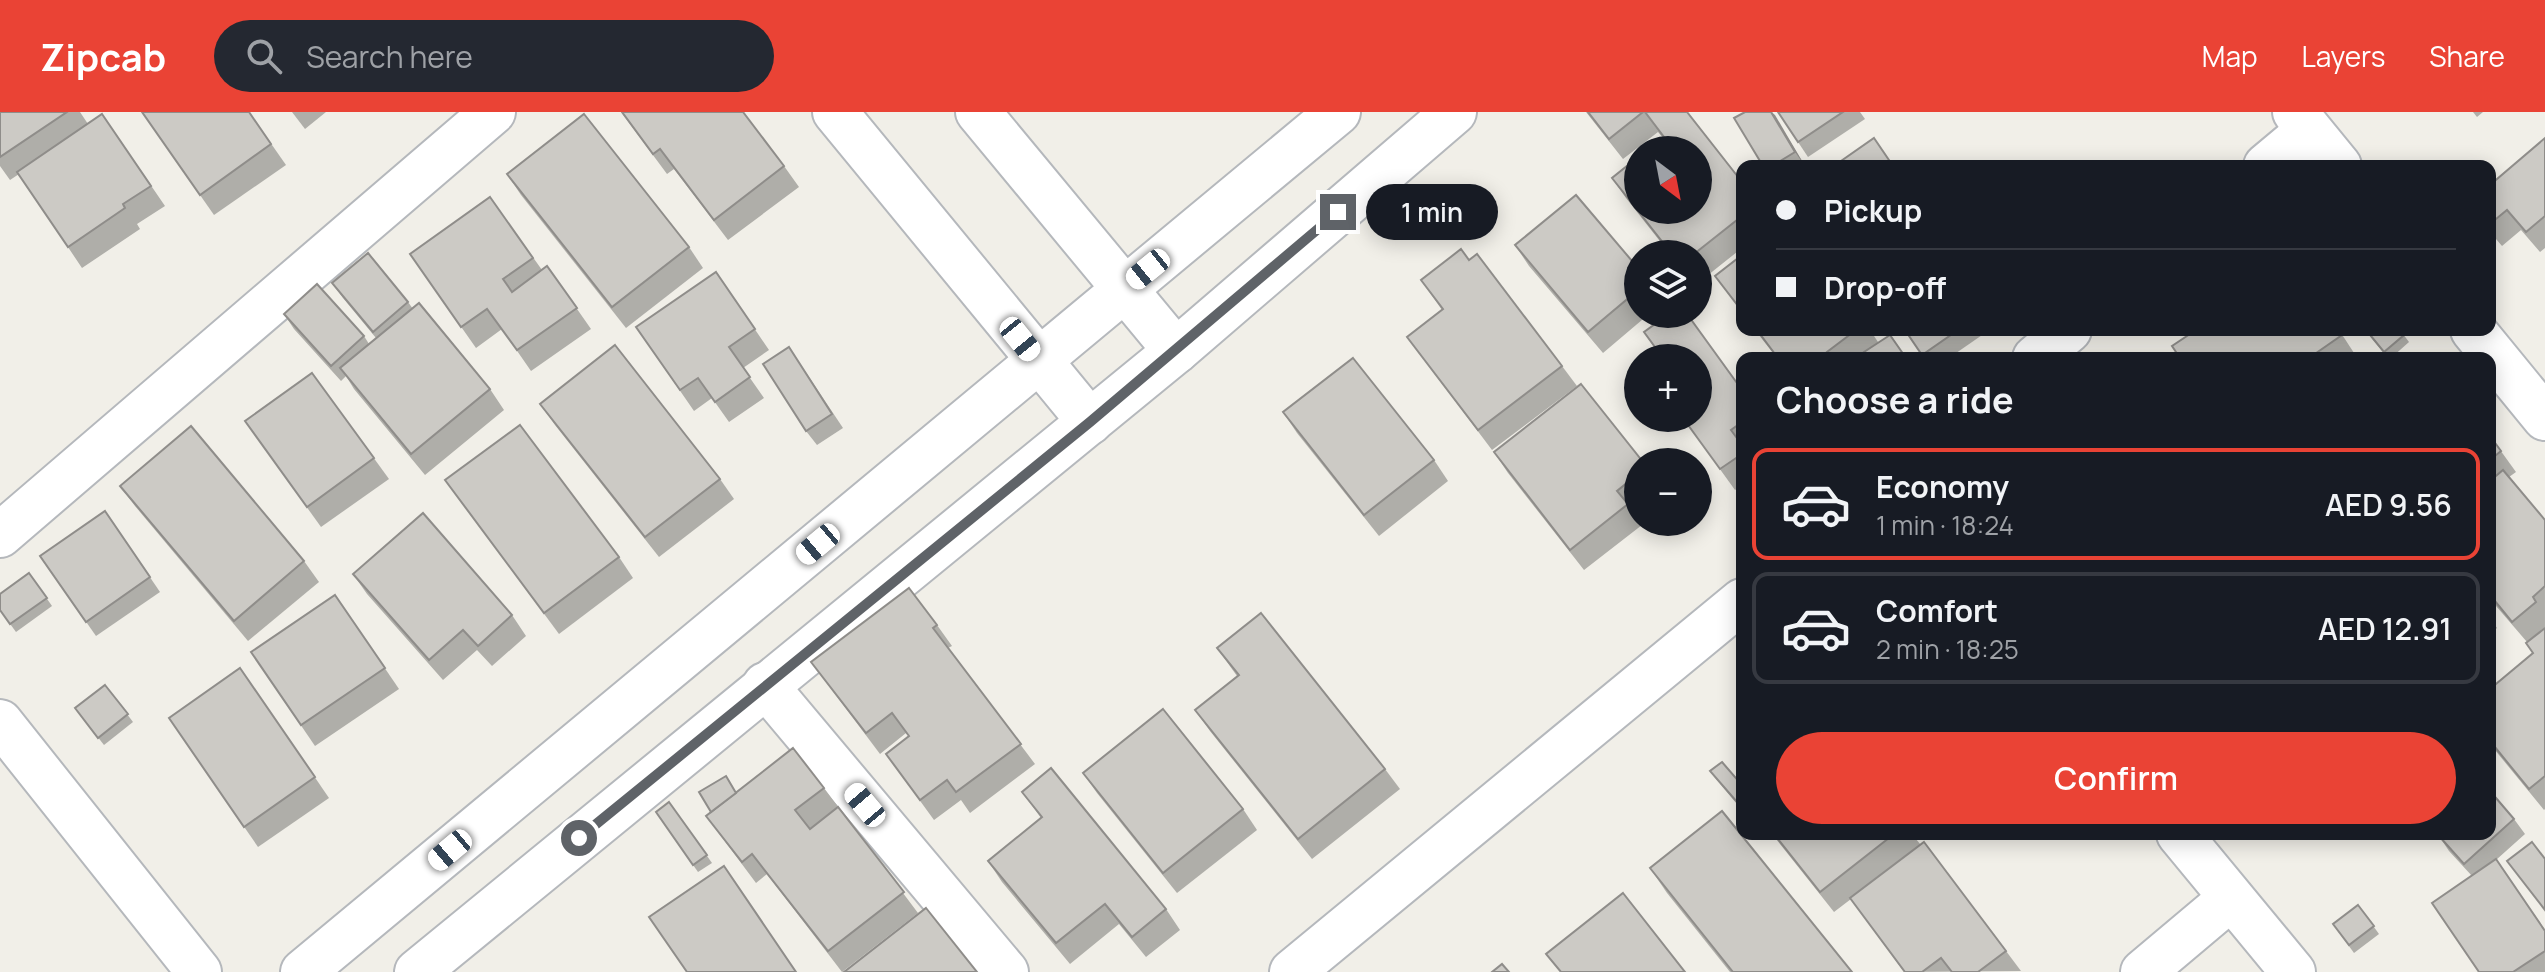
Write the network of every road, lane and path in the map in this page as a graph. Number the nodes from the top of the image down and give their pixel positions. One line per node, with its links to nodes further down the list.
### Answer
1 (493, 112): 19 (street)
2 (835, 112): 16 (street)
3 (978, 112): 9 (street)
4 (1338, 112): 9 (street)
5 (1454, 112): 12 (street)
6 (2302, 121): 7 (street); 8 (street)
7 (2271, 160)
8 (2334, 160)
9 (1124, 288): 12 (street); 16 (street)
10 (2062, 336): 13 (street)
11 (2478, 336): 14 (street)
12 (1176, 351): 18 (street)
13 (2042, 352)
14 (2491, 352)
15 (2496, 358): 17 (street)
16 (1038, 361): 18 (street); 26 (street)
17 (2545, 418)
18 (1090, 422): 21 (street)
19 (0, 535)
20 (1736, 606): 29 (street)
21 (765, 685): 27 (street); 28 (street)
22 (0, 722): 25 (street)
23 (2184, 840): 24 (street)
24 (2231, 898): 30 (street); 31 (street)
25 (199, 972)
26 (303, 972)
27 (417, 972)
28 (1006, 972)
29 (1292, 972)
30 (2143, 972)
31 (2293, 972)

